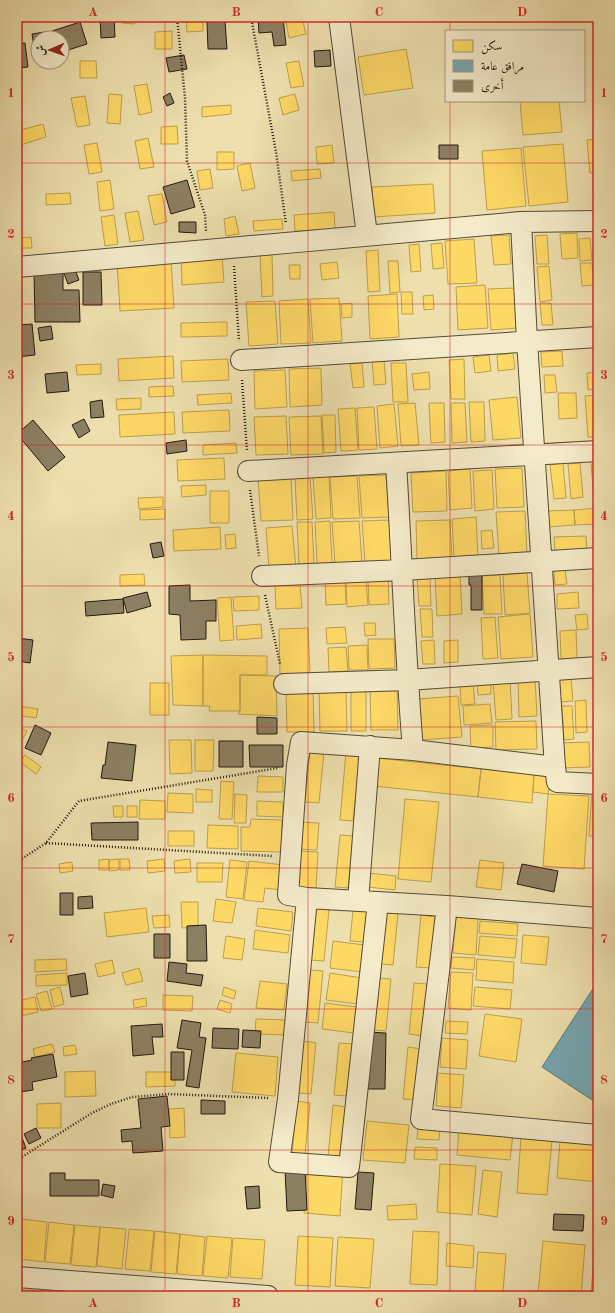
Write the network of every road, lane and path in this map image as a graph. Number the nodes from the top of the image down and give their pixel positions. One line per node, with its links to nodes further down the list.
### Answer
1 (177, 17): 8 (path)
2 (251, 17): 7 (path)
3 (340, 17): 6 (street)
4 (598, 221): 5 (street)
5 (521, 222): 6 (street); 11 (street)
6 (367, 235): 7 (street)
7 (289, 242): 8 (street)
8 (208, 250): 9 (street)
9 (17, 267)
10 (598, 336): 11 (street)
11 (527, 341): 12 (street); 14 (street)
12 (241, 360)
13 (598, 450): 14 (street)
14 (534, 454): 15 (street); 18 (street)
15 (396, 463): 16 (street); 19 (street)
16 (248, 471)
17 (598, 558): 18 (street)
18 (542, 562): 19 (street); 22 (street)
19 (403, 570): 20 (street); 23 (street)
20 (262, 576)
21 (598, 667): 22 (street)
22 (549, 671): 23 (street); 28 (street)
23 (407, 680): 24 (street); 26 (street)
24 (284, 684)
25 (370, 746): 26 (street); 27 (street); 34 (street)
26 (413, 750): 28 (street)
27 (297, 765): 30 (path); 31 (street)
28 (555, 767): 29 (street)
29 (598, 784)
30 (46, 843): 31 (path); 32 (path)
31 (290, 857): 33 (street)
32 (17, 862)
33 (307, 898): 34 (street); 38 (street)
34 (358, 901): 35 (street)
35 (378, 902): 36 (street); 38 (street)
36 (447, 906): 37 (street); 39 (street)
37 (598, 918)
38 (288, 1099): 40 (path)
39 (598, 1135)
40 (17, 1160)
41 (17, 1277): 42 (street)
42 (107, 1290): 43 (street)
43 (268, 1296)

